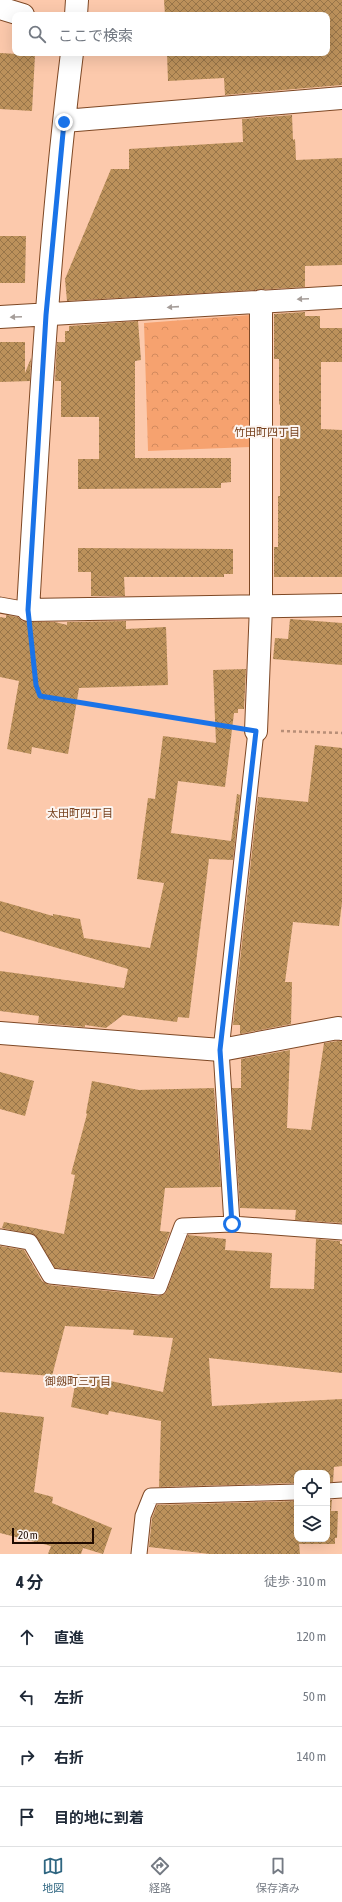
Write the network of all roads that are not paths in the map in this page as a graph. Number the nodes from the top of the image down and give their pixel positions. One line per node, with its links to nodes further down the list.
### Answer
1 (77, 0): 4 (street)
2 (0, 8): 3 (street)
3 (13, 12)
4 (76, 12)
5 (72, 56): 7 (street)
6 (342, 98): 7 (street)
7 (64, 122): 10 (street)
8 (342, 297): 9 (street, one-way to 9)
9 (261, 301): 10 (street, one-way to 10); 13 (street)
10 (46, 315): 11 (street, one-way to 11); 15 (street)
11 (0, 318)
12 (0, 605): 15 (lane)
13 (260, 606): 14 (street); 15 (street); 16 (street)
14 (342, 606)
15 (28, 610)
16 (256, 731): 19 (lane)
17 (342, 1029): 19 (street)
18 (0, 1033): 19 (street)
19 (220, 1050): 20 (lane)
20 (232, 1224): 21 (lane); 22 (lane)
21 (342, 1232)
22 (0, 1237)
23 (342, 1490): 24 (lane)
24 (330, 1491)
25 (294, 1492): 26 (lane)
26 (139, 1554)

